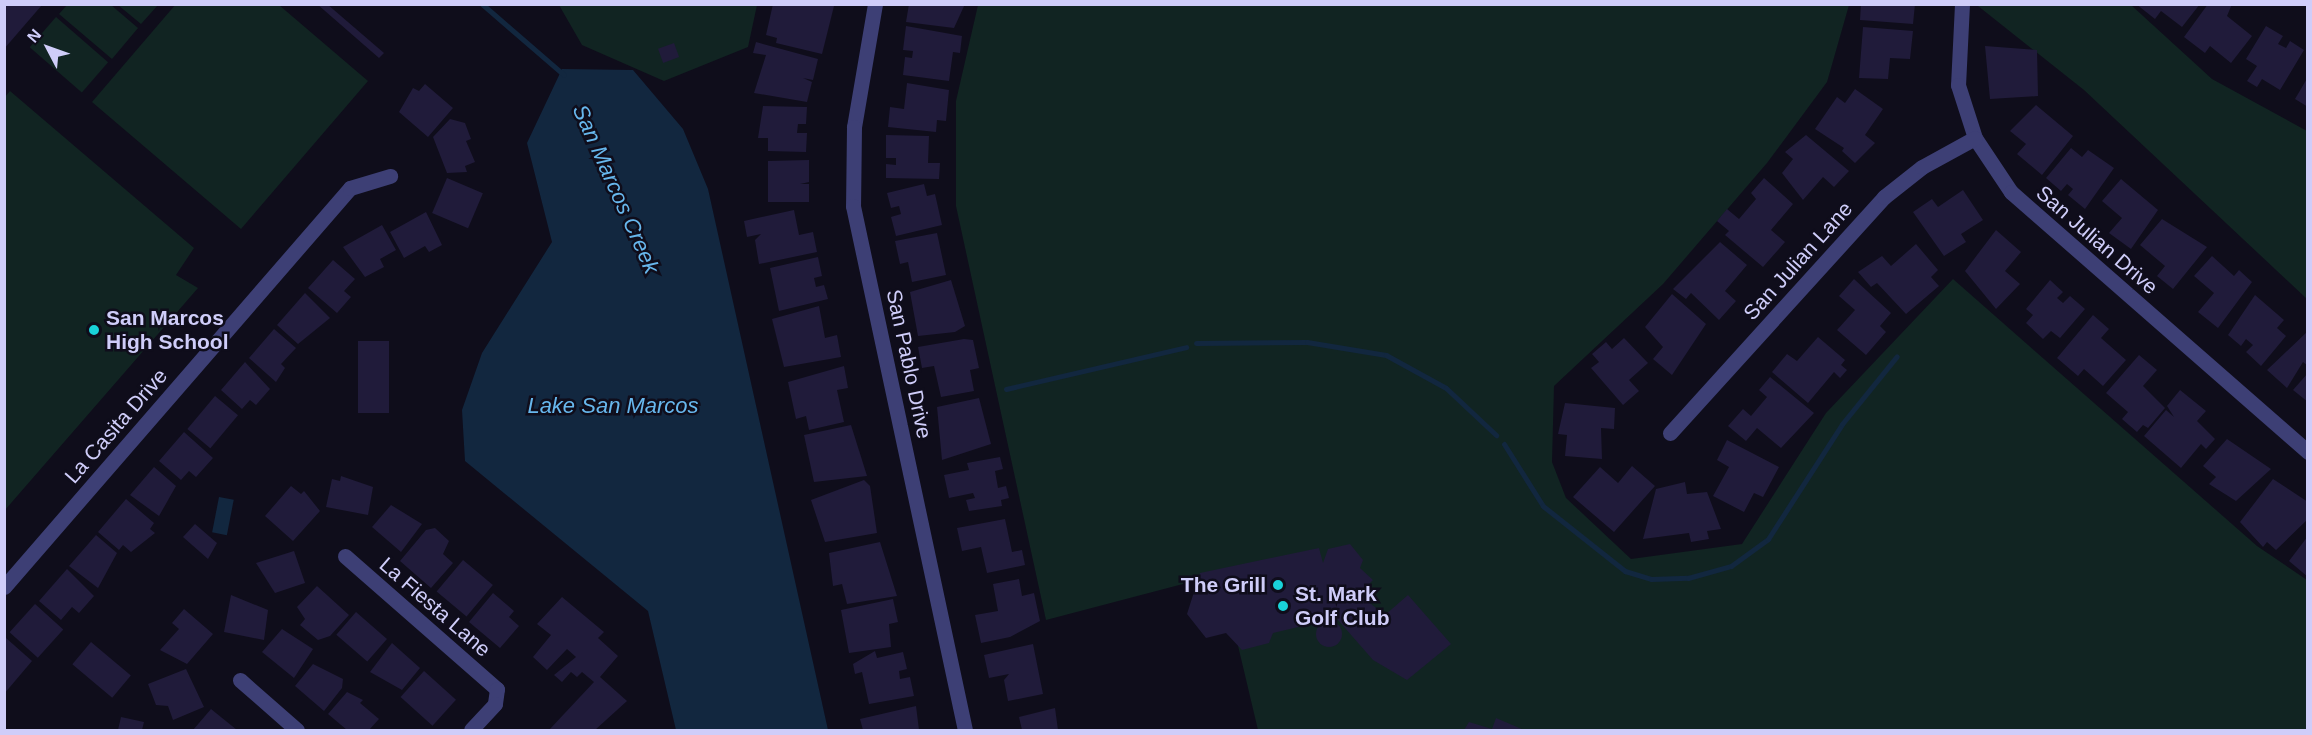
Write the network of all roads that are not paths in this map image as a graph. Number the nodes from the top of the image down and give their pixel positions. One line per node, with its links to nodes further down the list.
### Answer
1 (875, 4): 12 (street, San Pablo Drive)
2 (1962, 4): 3 (street, San Julian Drive)
3 (1975, 138): 5 (street, San Julian Lane); 6 (street, San Julian Drive)
4 (390, 176): 8 (street, La Casita Drive)
5 (1670, 433)
6 (2307, 452)
7 (345, 556): 11 (street, La Fiesta Lane)
8 (4, 587)
9 (240, 680): 10 (street)
10 (297, 730)
11 (471, 730)
12 (965, 730)

